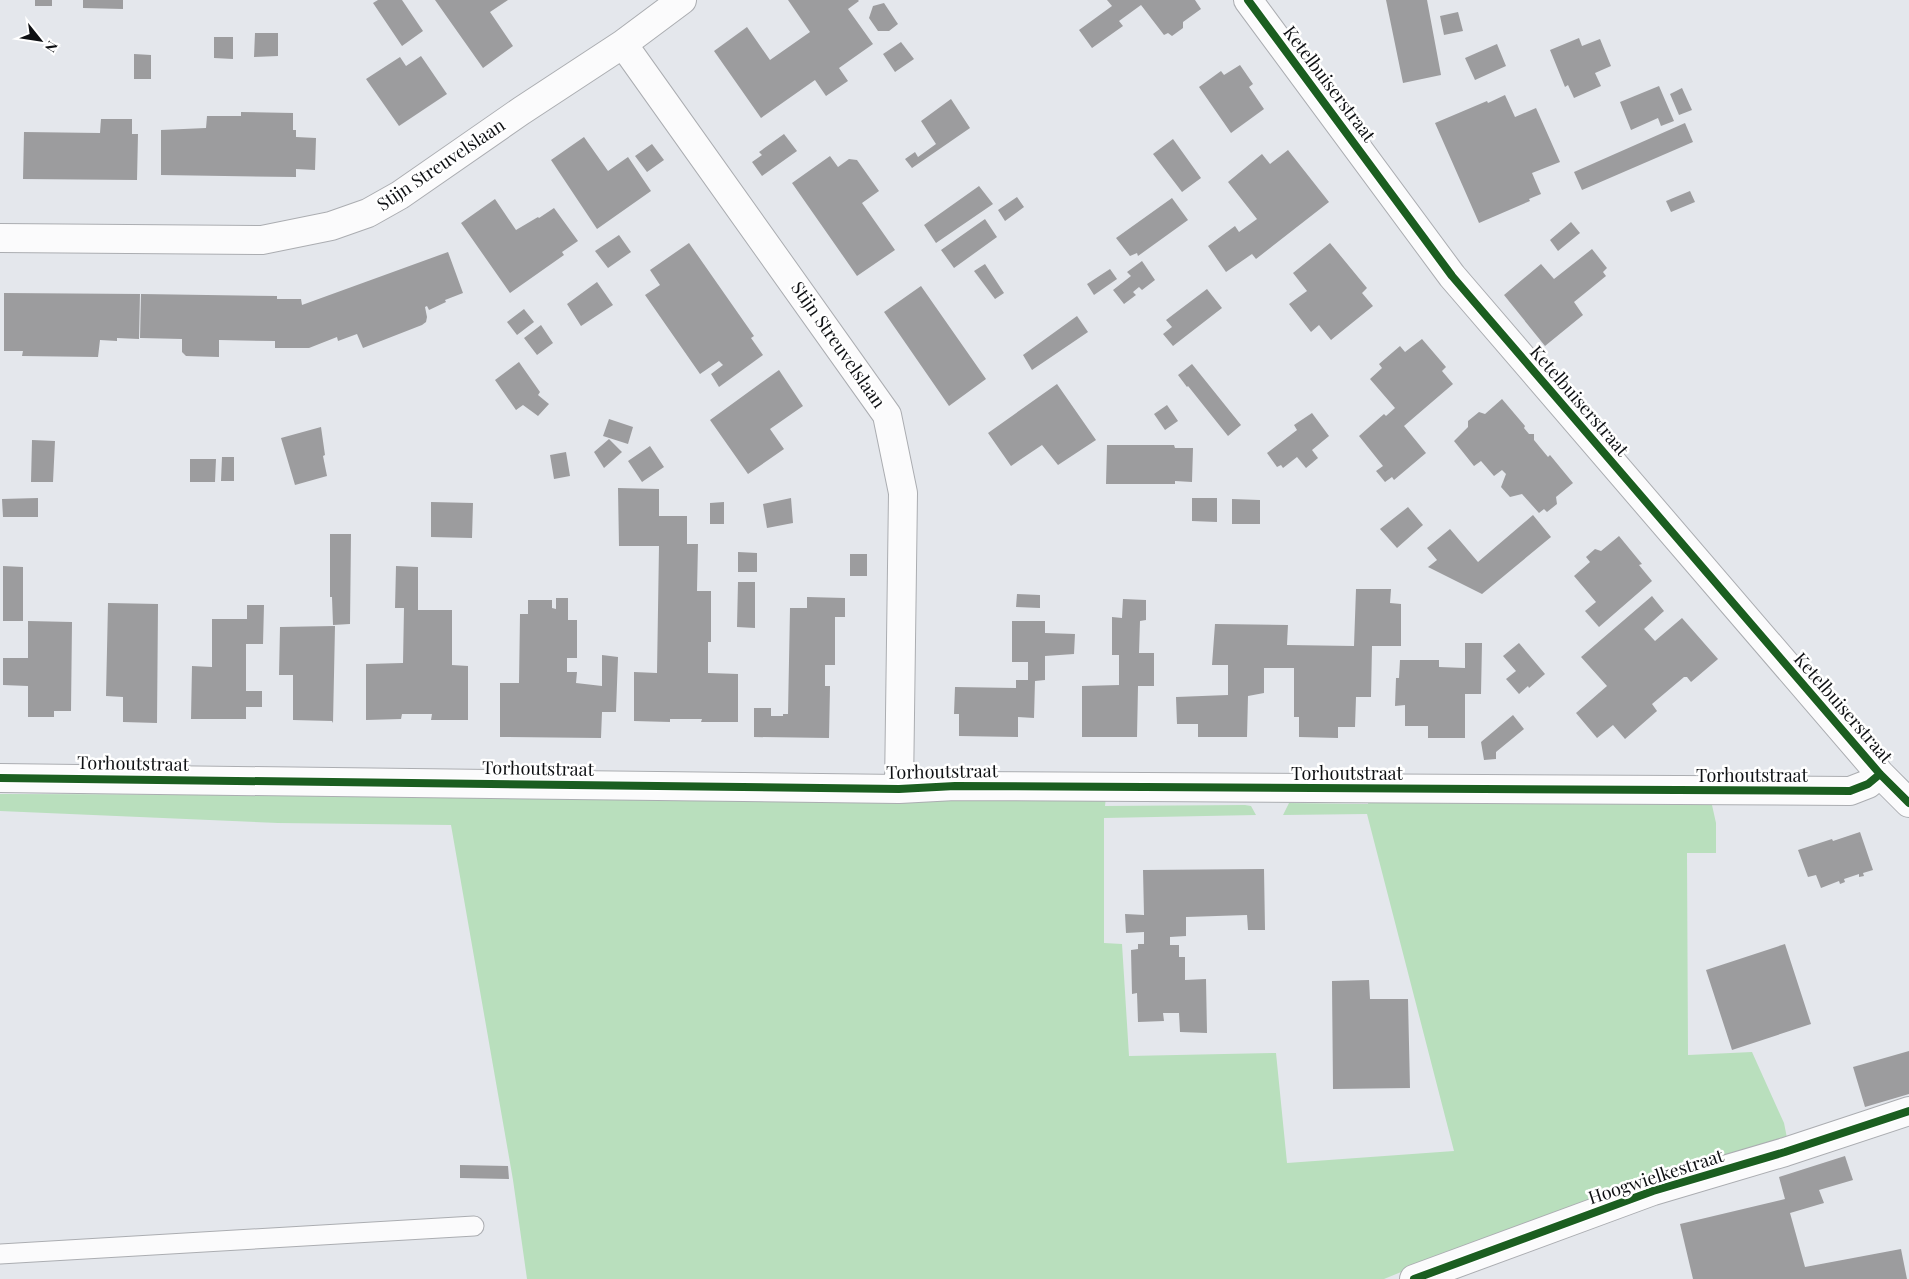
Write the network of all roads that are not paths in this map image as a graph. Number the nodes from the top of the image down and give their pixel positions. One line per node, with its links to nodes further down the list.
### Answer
1 (682, 0): 3 (street, Stijn Streuvelslaan)
2 (1248, 0): 5 (street, Ketelbuiserstraat)
3 (623, 44): 4 (street, Stijn Streuvelslaan); 7 (street, Stijn Streuvelslaan)
4 (0, 238)
5 (1880, 774): 7 (street, Torhoutstraat); 8 (street, Ketelbuiserstraat)
6 (0, 778): 7 (street, Torhoutstraat)
7 (899, 789)
8 (1909, 803)
9 (1909, 1111): 12 (street, Hoogwielkestraat)
10 (474, 1226): 11 (lane)
11 (0, 1254)
12 (1414, 1279)

